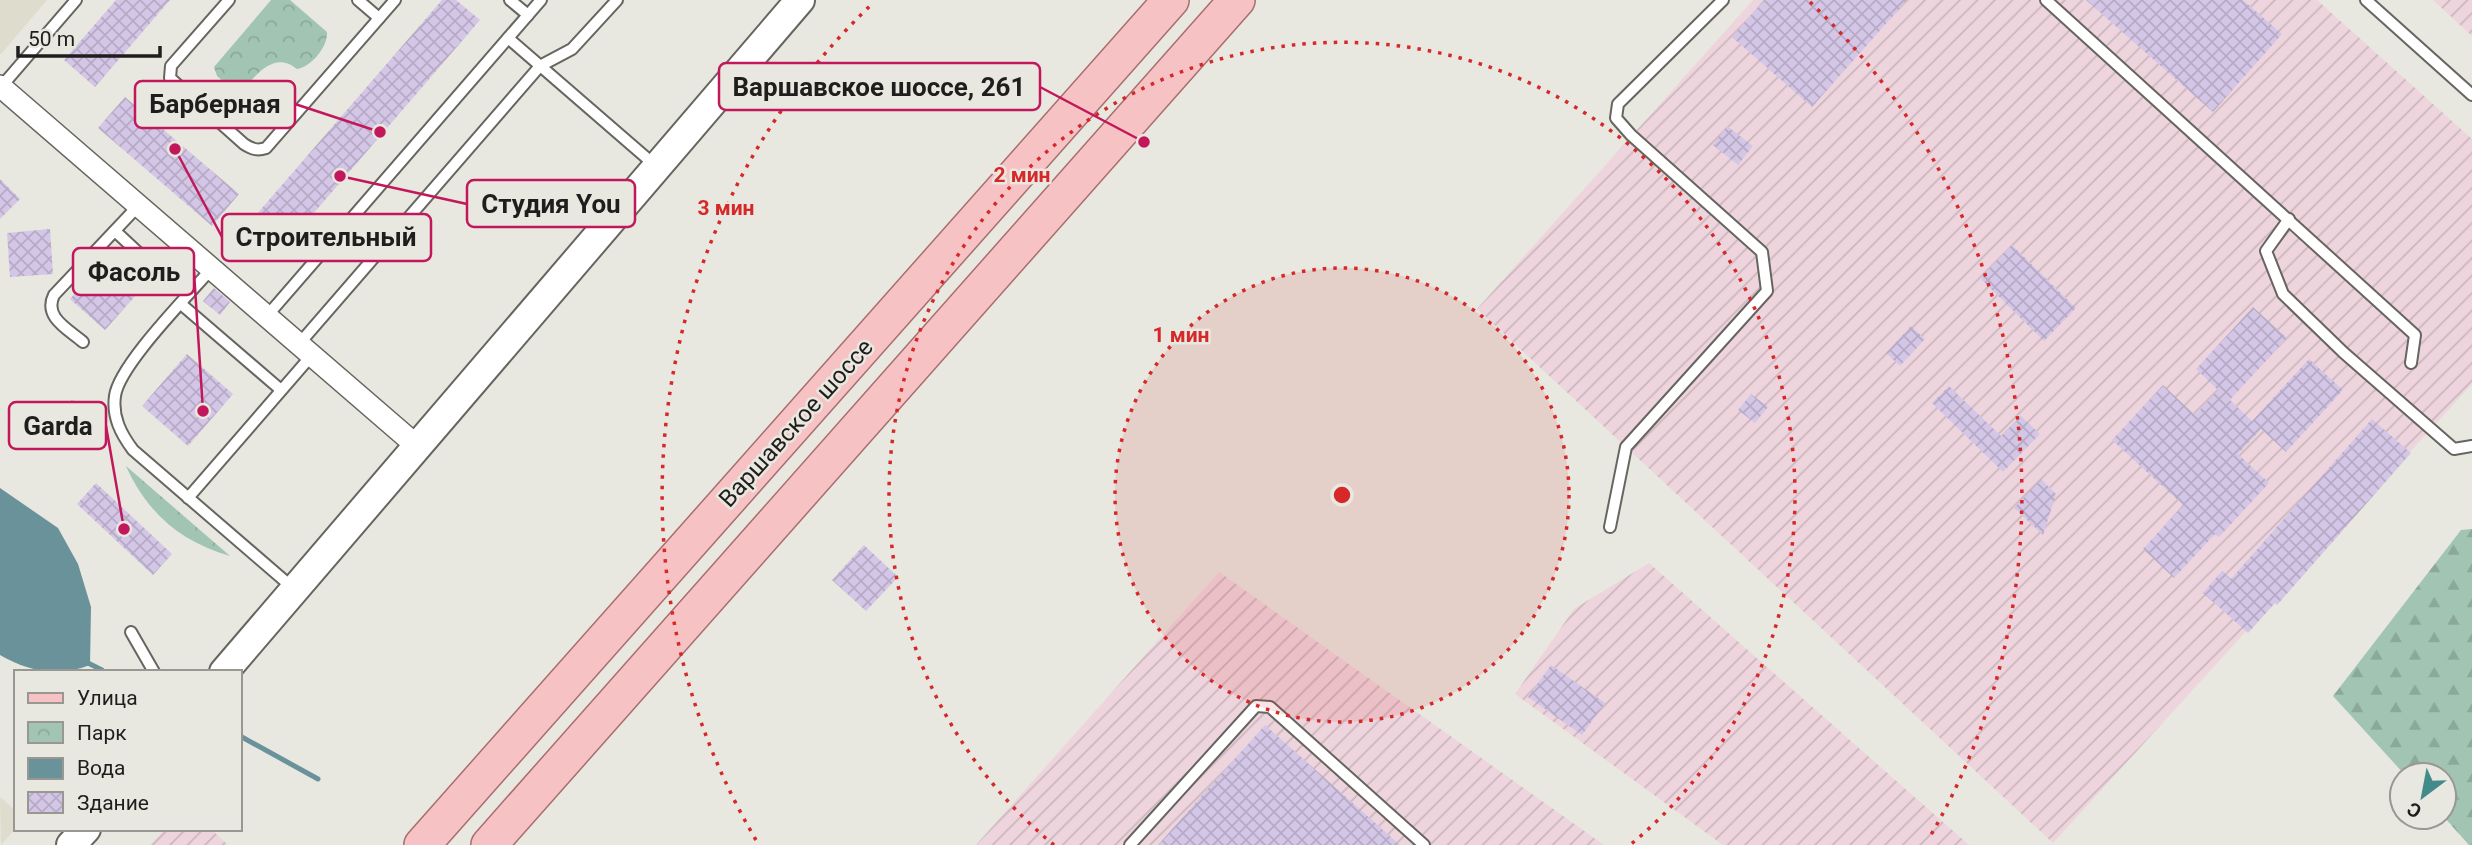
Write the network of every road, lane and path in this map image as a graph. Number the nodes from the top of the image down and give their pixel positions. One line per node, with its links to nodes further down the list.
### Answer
1 (76, 0): 18 (lane)
2 (229, 0): 15 (lane)
3 (358, 0): 15 (lane)
4 (395, 0): 15 (lane)
5 (510, 0): 14 (lane)
6 (541, 0): 14 (lane)
7 (617, 0): 17 (lane)
8 (800, 0): 20 (street)
9 (1171, 0): 42 (main road, Варшавское шоссе)
10 (1237, 0): 43 (main road, Варшавское шоссе)
11 (1723, 0): 35 (lane)
12 (2046, 0): 22 (lane)
13 (2366, 0): 19 (lane)
14 (528, 15): 16 (lane)
15 (379, 18)
16 (508, 38): 17 (lane); 27 (lane)
17 (540, 66): 20 (lane); 29 (lane)
18 (2, 90): 21 (street)
19 (2472, 94)
20 (657, 167): 33 (street)
21 (139, 205): 23 (lane); 24 (street)
22 (2289, 219): 30 (lane); 32 (lane)
23 (115, 230): 25 (lane); 28 (lane)
24 (212, 268): 26 (lane); 27 (street)
25 (158, 271)
26 (181, 304): 31 (lane); 34 (lane)
27 (267, 316): 29 (street)
28 (83, 342)
29 (306, 349): 31 (lane); 33 (street)
30 (2412, 363)
31 (281, 390): 34 (lane)
32 (2472, 446)
33 (418, 447): 36 (street)
34 (188, 498): 36 (lane)
35 (1610, 527)
36 (296, 590): 39 (street)
37 (131, 632): 38 (lane)
38 (153, 670)
39 (226, 670)
40 (84, 831): 41 (street)
41 (71, 845)
42 (422, 845)
43 (489, 845)
44 (1130, 845): 45 (lane)
45 (1423, 845)

